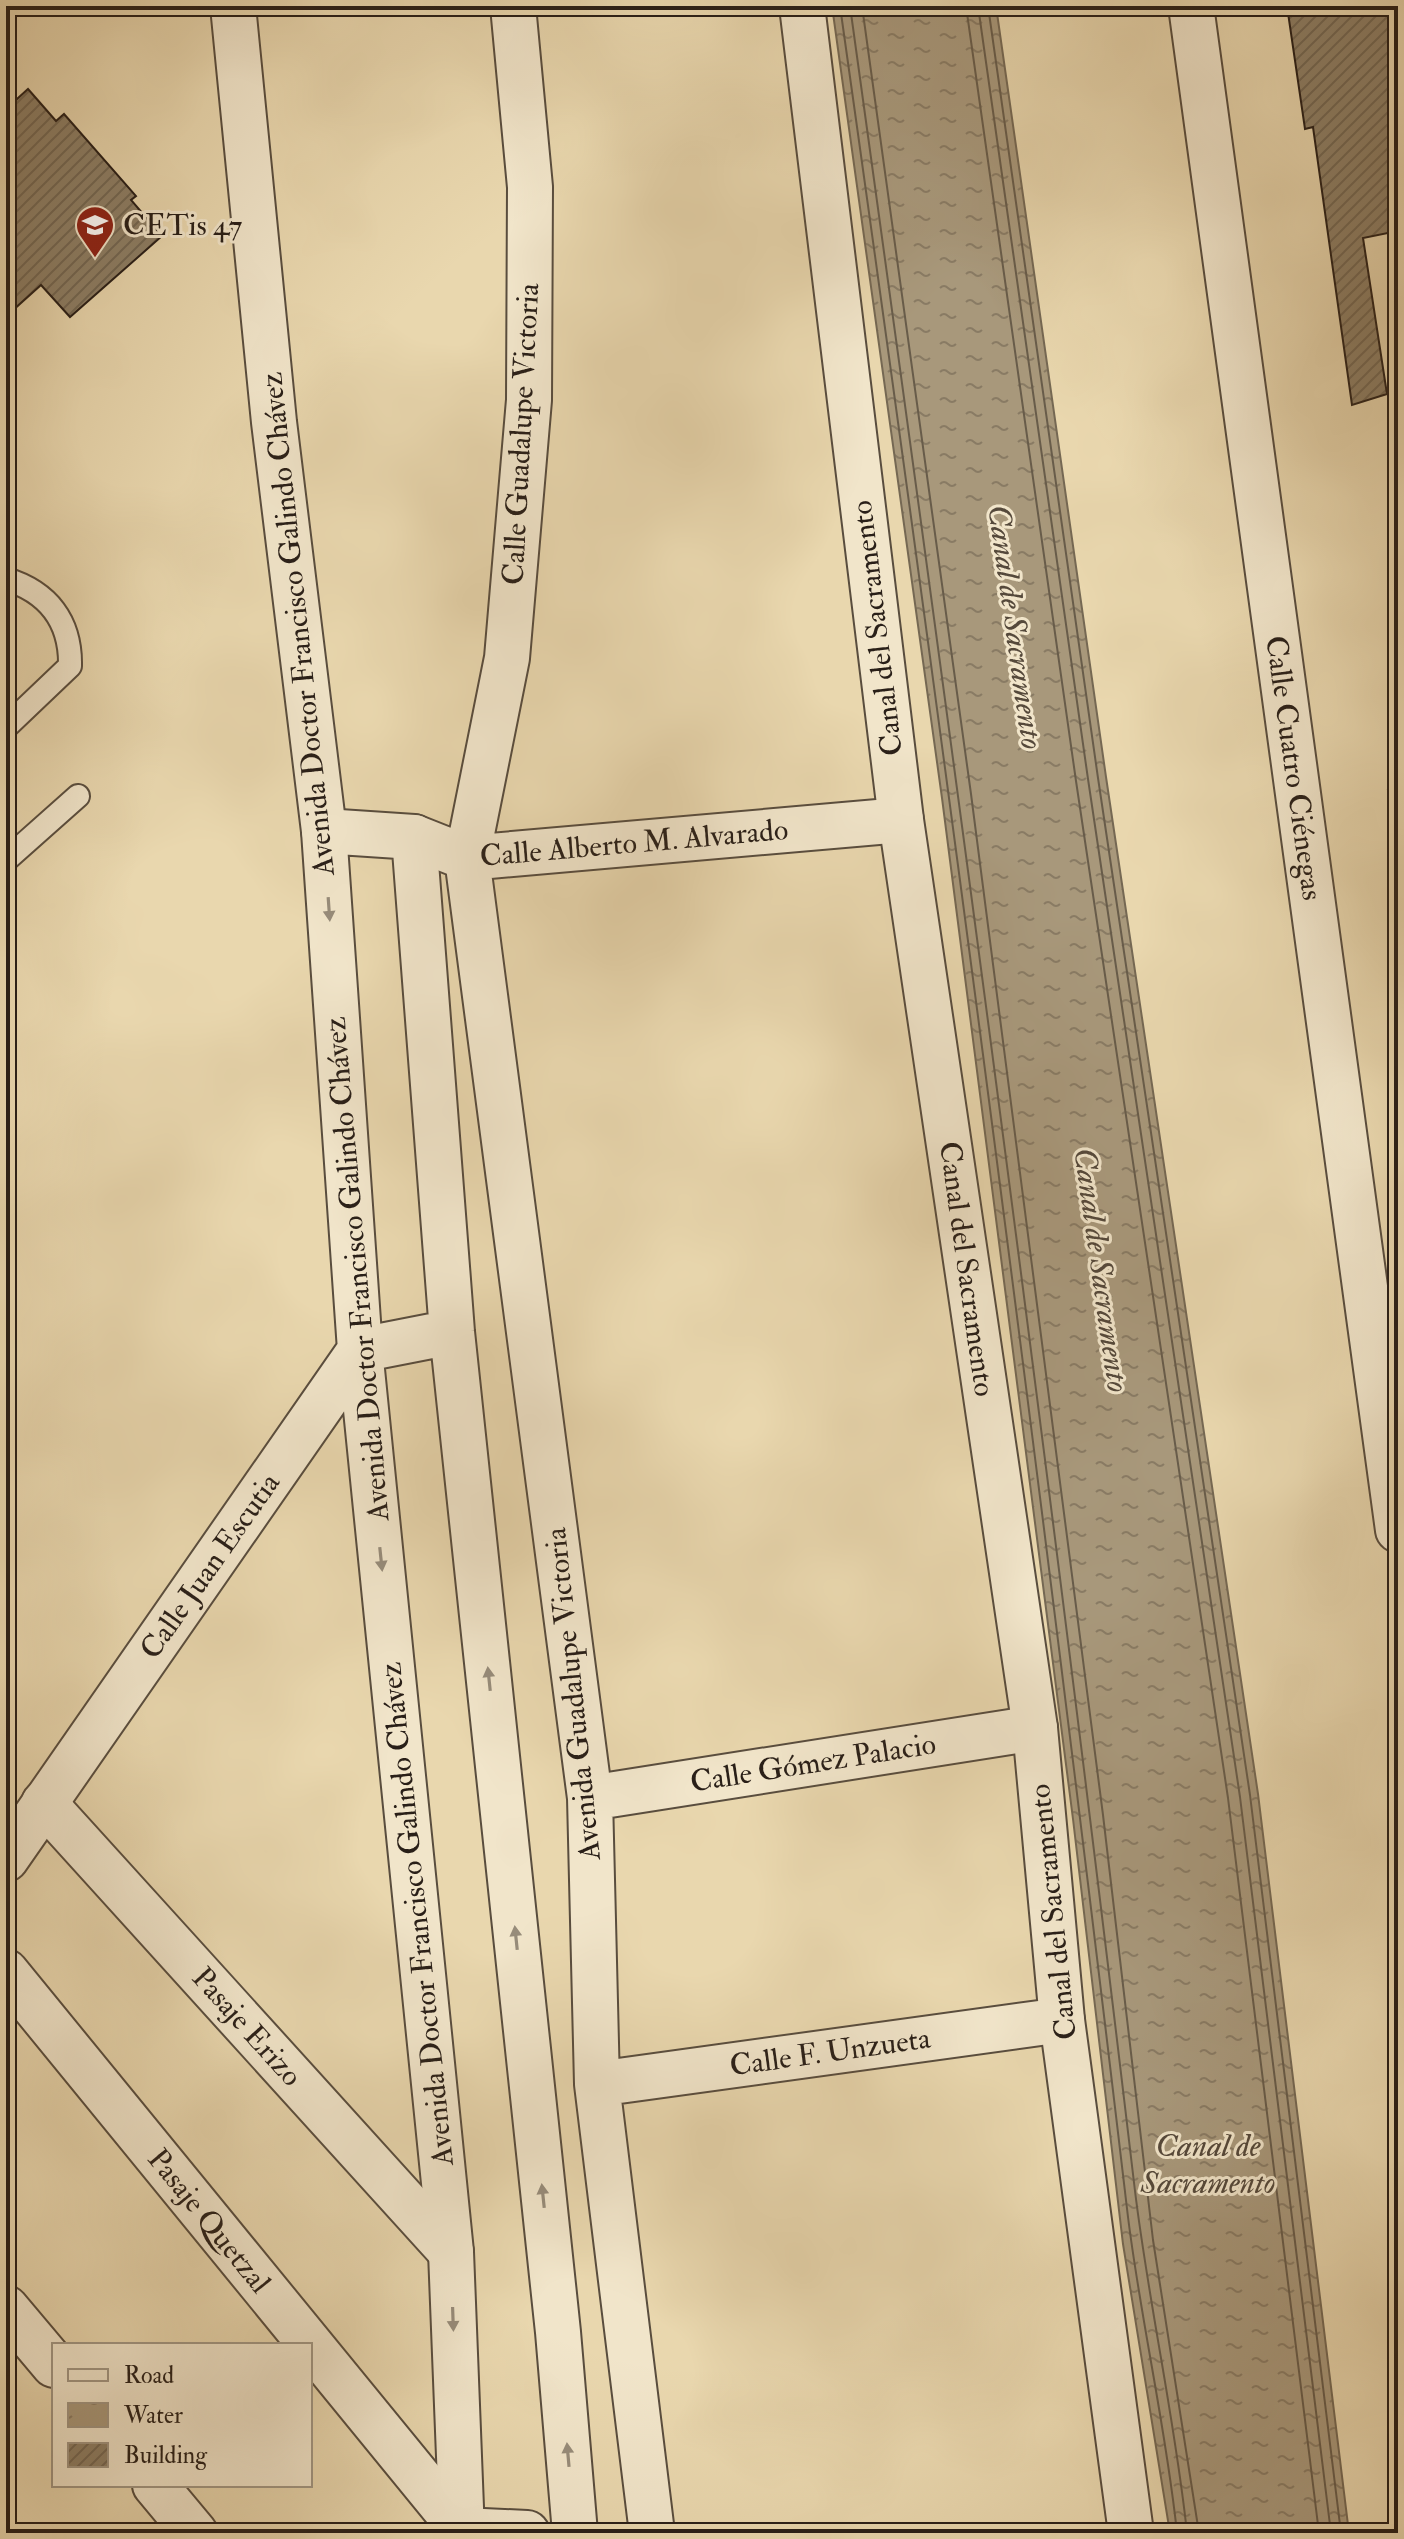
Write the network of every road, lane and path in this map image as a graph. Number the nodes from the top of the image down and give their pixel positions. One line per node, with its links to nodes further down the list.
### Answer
1 (233, 6): 9 (street, Avenida Doctor Francisco Galindo Chávez)
2 (513, 6): 11 (street, Calle Guadalupe Victoria)
3 (802, 6): 8 (street, Canal del Sacramento)
4 (1191, 6): 15 (street, Calle Cuatro Ciénegas)
5 (6, 579): 6 (lane)
6 (6, 727)
7 (78, 796): 12 (lane)
8 (901, 820): 11 (street, Calle Alberto M. Alvarado); 16 (street, Canal del Sacramento)
9 (324, 831): 10 (street, Calle Alberto M. Alvarado); 14 (street, Avenida Doctor Francisco Galindo Chávez, one-way to 14)
10 (414, 837): 11 (street, Calle Alberto M. Alvarado); 13 (street)
11 (467, 858): 17 (street, Avenida Guadalupe Victoria)
12 (6, 860)
13 (452, 1332): 14 (street); 32 (street, one-way to 13)
14 (360, 1350): 18 (street, Calle Juan Escutia); 23 (street, Avenida Doctor Francisco Galindo Chávez, one-way to 23)
15 (1398, 1530)
16 (1035, 1728): 17 (street, Calle Gómez Palacio); 21 (street, Canal del Sacramento)
17 (590, 1798): 22 (street, Avenida Guadalupe Victoria)
18 (44, 1803): 19 (street, Calle Juan Escutia); 23 (street, Pasaje Erizo)
19 (6, 1859)
20 (6, 1972): 25 (street, Pasaje Quetzal)
21 (1062, 2020): 22 (street, Calle F. Unzueta); 34 (street, Canal del Sacramento)
22 (597, 2084): 33 (street, Avenida Guadalupe Victoria)
23 (451, 2252): 29 (street, Avenida Doctor Francisco Galindo Chávez, one-way to 29)
24 (6, 2308): 27 (street)
25 (308, 2343)
26 (312, 2348): 29 (street, Pasaje Quetzal)
27 (52, 2363)
28 (157, 2487): 30 (street)
29 (462, 2532): 31 (street)
30 (195, 2533)
31 (527, 2533)
32 (575, 2533)
33 (652, 2533)
34 (1131, 2533)

